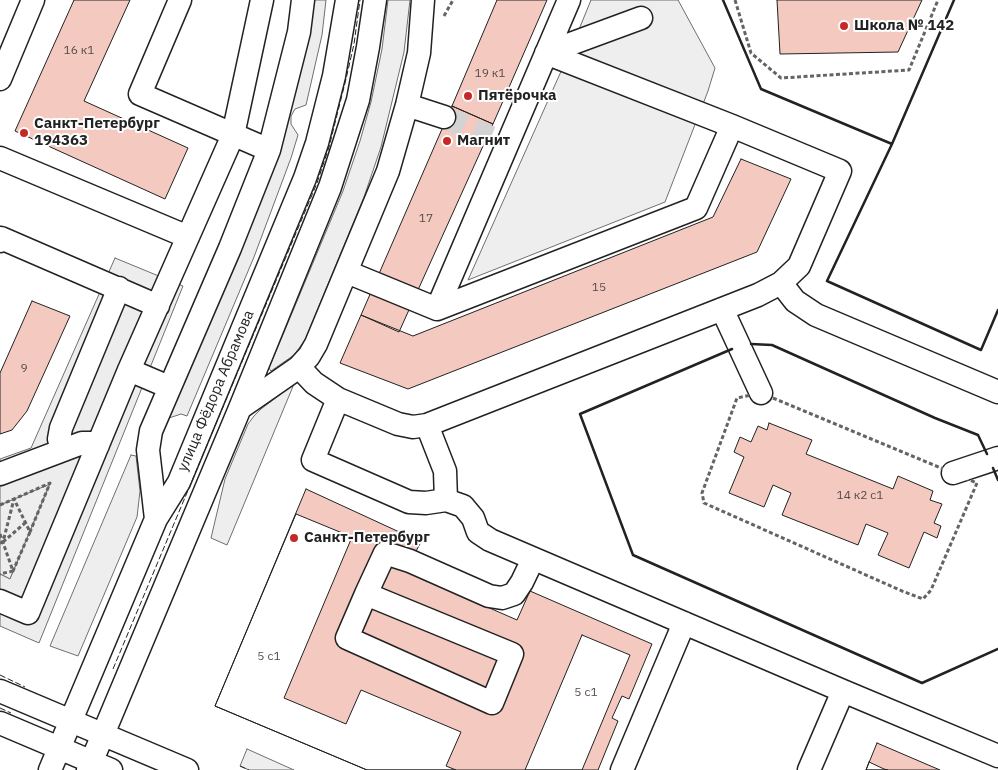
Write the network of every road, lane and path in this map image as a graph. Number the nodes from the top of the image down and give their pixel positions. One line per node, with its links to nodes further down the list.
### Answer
1 (33, 0): 15 (street)
2 (180, 0): 19 (street)
3 (262, 0): 19 (street)
4 (303, 0): 20 (street)
5 (347, 0): 46 (street, улица Фёдора Абрамова)
6 (375, 0): 36 (street, улица Фёдора Абрамова)
7 (424, 0): 16 (street)
8 (453, 0): 13 (path)
9 (569, 0): 14 (street)
10 (735, 0): 11 (path)
11 (938, 0)
12 (641, 18): 14 (street)
13 (440, 23)
14 (546, 54): 18 (street); 28 (street)
15 (0, 79)
16 (407, 105): 17 (street); 24 (street)
17 (444, 117)
18 (732, 126): 25 (street); 28 (street)
19 (233, 135): 20 (street); 22 (street)
20 (269, 150): 32 (street)
21 (0, 158): 22 (street)
22 (188, 237): 27 (street)
23 (0, 238): 26 (street)
24 (347, 272): 28 (street); 30 (street)
25 (781, 283): 29 (street); 33 (street)
26 (118, 288): 27 (street); 39 (street)
27 (158, 306): 31 (street)
28 (437, 309)
29 (722, 309): 34 (street); 37 (street)
30 (299, 367): 35 (street); 36 (street)
31 (129, 370): 32 (street); 38 (street)
32 (170, 387): 46 (street)
33 (998, 392)
34 (761, 393): 41 (path); 41 (path)
35 (338, 399): 37 (street); 44 (street)
36 (240, 408): 61 (street, улица Фёдора Абрамова)
37 (427, 425): 44 (street)
38 (98, 445): 39 (street); 55 (street)
39 (62, 450): 42 (street)
40 (998, 458): 41 (street)
41 (953, 473)
42 (0, 474)
43 (14, 499): 45 (path); 47 (path); 48 (path); 50 (path)
44 (446, 500): 51 (street)
45 (0, 505)
46 (156, 519): 59 (street, улица Фёдора Абрамова)
47 (25, 523): 48 (path); 50 (path)
48 (30, 532): 52 (path)
49 (0, 534): 50 (path)
50 (2, 543): 52 (path)
51 (532, 558): 54 (street); 56 (street)
52 (13, 571): 53 (path)
53 (0, 574)
54 (366, 594): 54 (street)
55 (0, 601)
56 (684, 624): 58 (street); 67 (street)
57 (0, 691): 59 (street)
58 (843, 692): 63 (street); 68 (street)
59 (71, 720): 61 (street); 62 (street, улица Фёдора Абрамова)
60 (0, 723): 62 (street)
61 (102, 734): 64 (street, улица Фёдора Абрамова); 66 (street)
62 (59, 748): 64 (street); 65 (street, улица Фёдора Абрамова)
63 (995, 760)
64 (96, 767)
65 (50, 770)
66 (187, 770)
67 (622, 770)
68 (809, 770)

